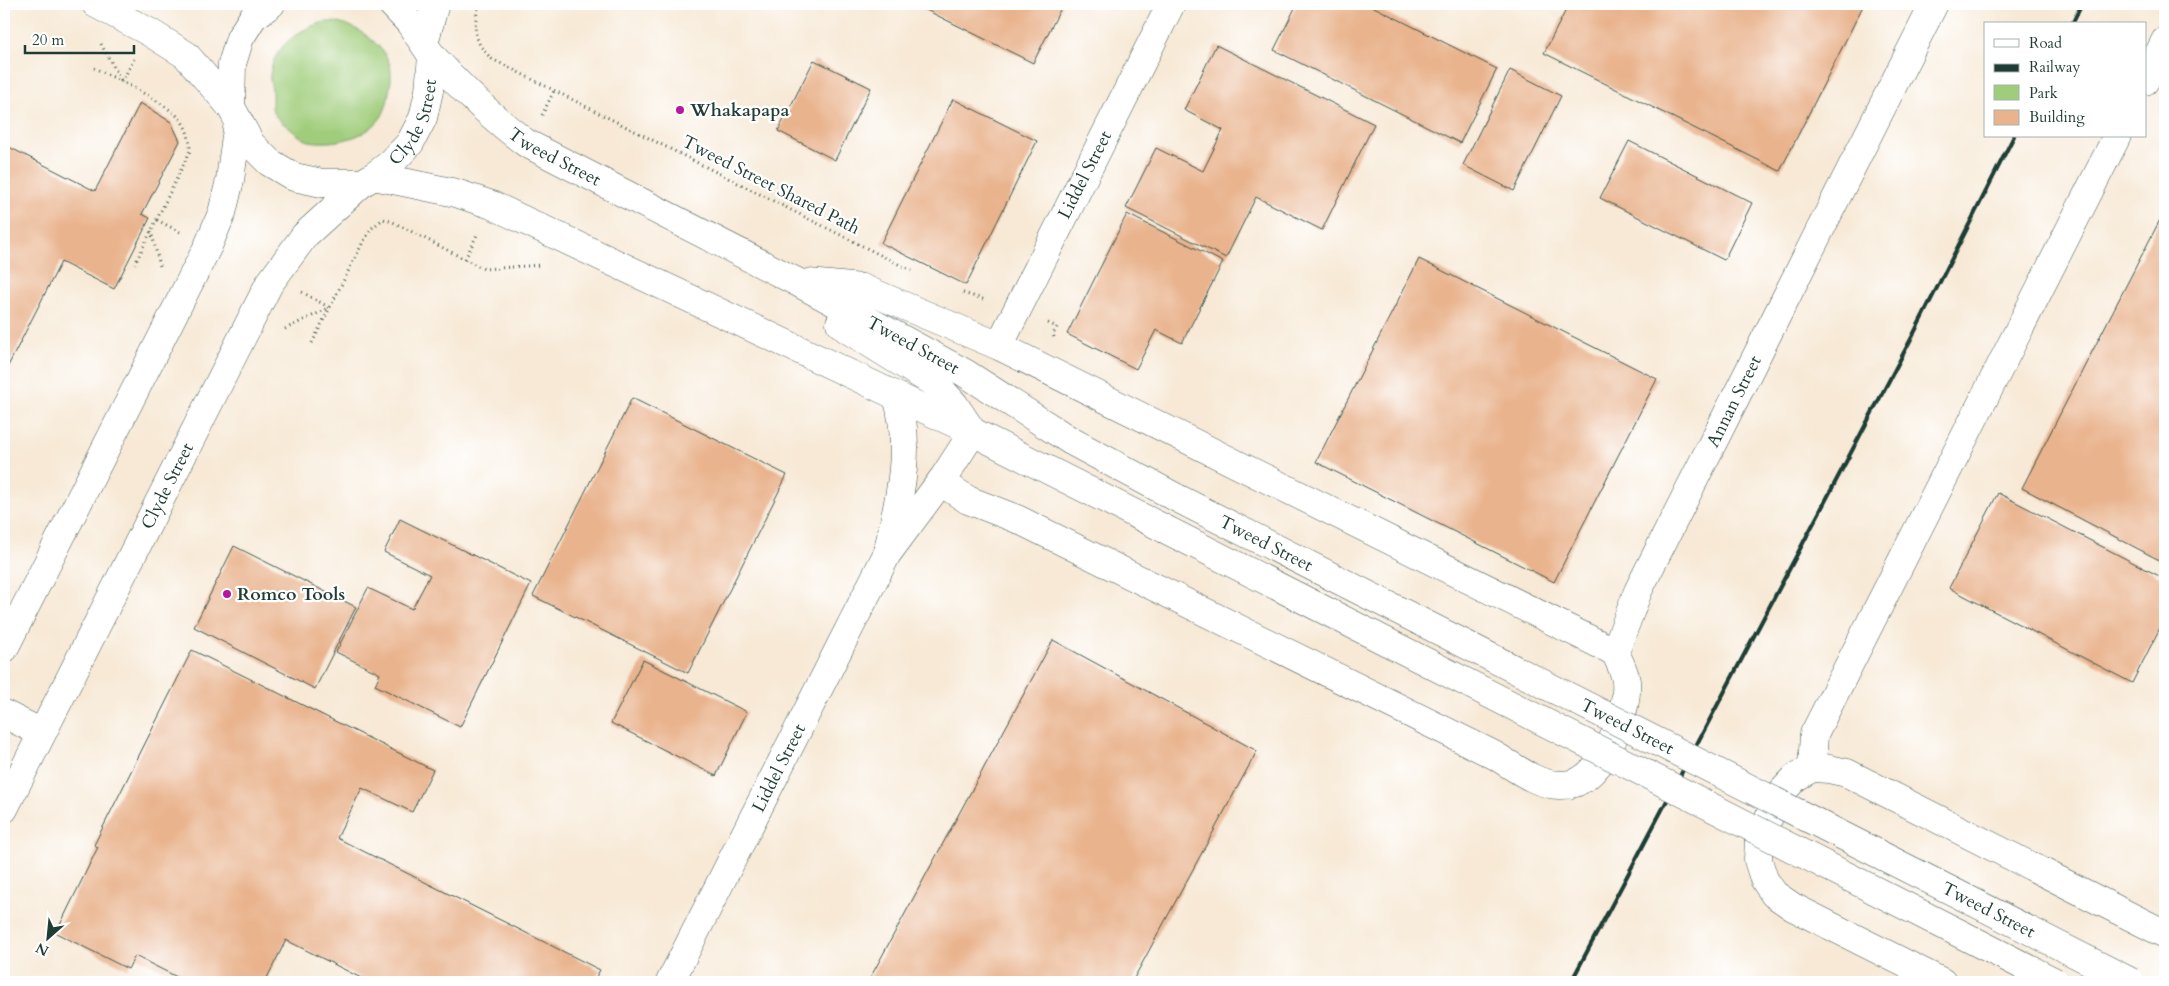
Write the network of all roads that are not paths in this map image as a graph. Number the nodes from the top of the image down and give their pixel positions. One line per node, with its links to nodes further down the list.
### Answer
1 (96, 4): 10 (main road)
2 (271, 4): 10 (main road)
3 (392, 4): 8 (main road)
4 (435, 4): 8 (main road, Clyde Street)
5 (1171, 4): 14 (main road, Liddel Street)
6 (1934, 4): 20 (main road, Annan Street)
7 (2165, 41): 9 (main road)
8 (428, 50): 12 (main road, Clyde Street); 13 (main road, Tweed Street)
9 (2146, 79)
10 (234, 115): 12 (main road); 19 (main road)
11 (2116, 138): 23 (main road)
12 (368, 180): 15 (main road, Tweed Street); 22 (main road, Clyde Street)
13 (797, 282): 14 (main road); 16 (main road); 29 (main road, Tweed Street, bridge)
14 (998, 346): 20 (main road)
15 (897, 397): 16 (main road, Tweed Street); 18 (main road, Liddel Street)
16 (973, 432): 17 (main road, Liddel Street); 28 (main road, Tweed Street, bridge)
17 (941, 482): 18 (main road, Liddel Street); 20 (main road)
18 (887, 554): 26 (main road, Liddel Street)
19 (4, 649)
20 (1615, 652)
21 (4, 714): 22 (main road)
22 (42, 733): 24 (main road, Clyde Street)
23 (1812, 768): 25 (main road); 27 (main road)
24 (4, 809)
25 (2165, 934)
26 (670, 982)
27 (1942, 982)
28 (2056, 982)
29 (2132, 982)

